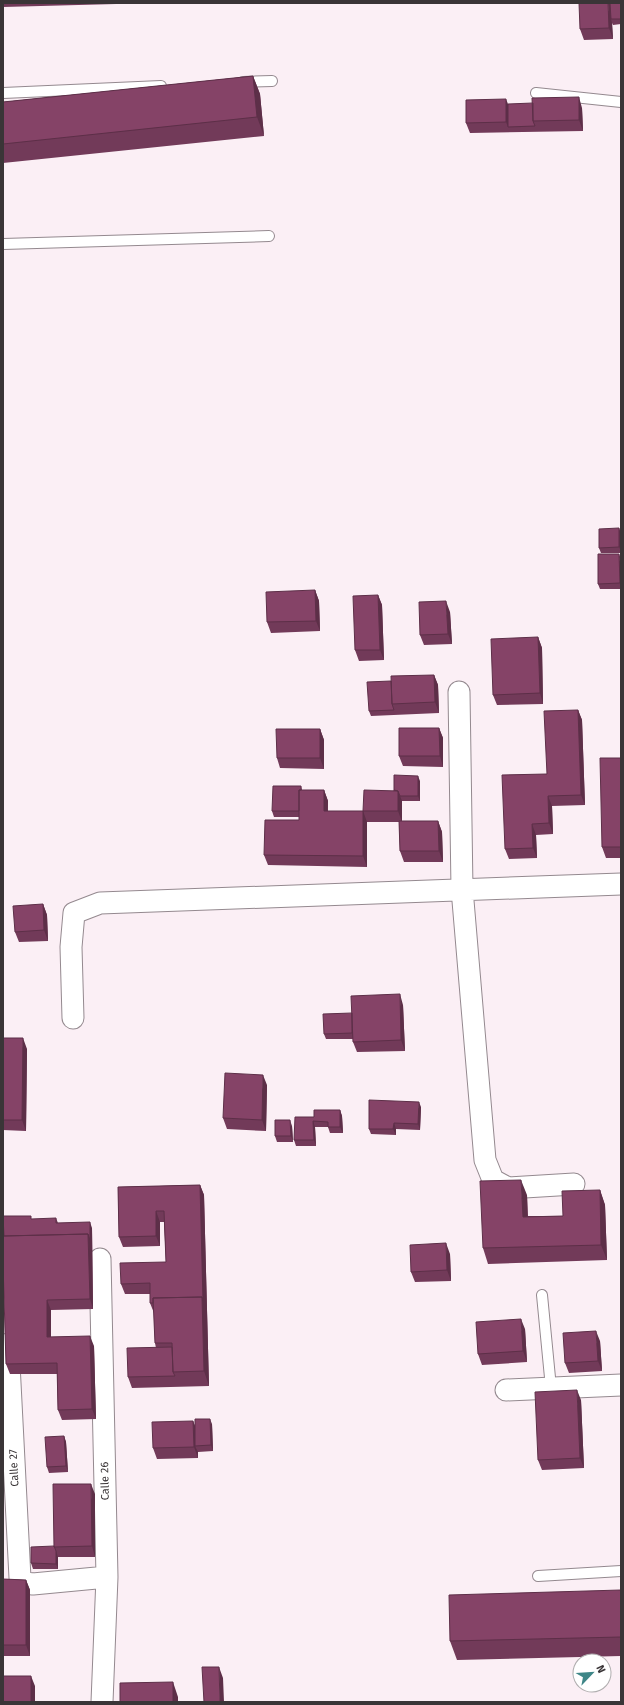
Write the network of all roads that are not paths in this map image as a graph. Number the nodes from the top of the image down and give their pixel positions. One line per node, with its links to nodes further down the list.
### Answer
1 (272, 81): 2 (lane)
2 (233, 83)
3 (169, 86): 5 (lane)
4 (536, 92): 6 (lane)
5 (3, 93)
6 (621, 102)
7 (268, 236): 8 (lane)
8 (3, 244)
9 (459, 692): 11 (street)
10 (621, 884): 11 (street)
11 (462, 889): 12 (street); 13 (street)
12 (74, 1018)
13 (574, 1184)
14 (100, 1259): 22 (street, Calle 26)
15 (542, 1294): 18 (lane)
16 (7, 1326): 22 (street, Calle 27)
17 (621, 1385): 18 (street)
18 (551, 1388): 19 (street)
19 (506, 1390)
20 (621, 1571): 21 (lane)
21 (538, 1576)
22 (107, 1577): 23 (street, Calle 26)
23 (102, 1702)

